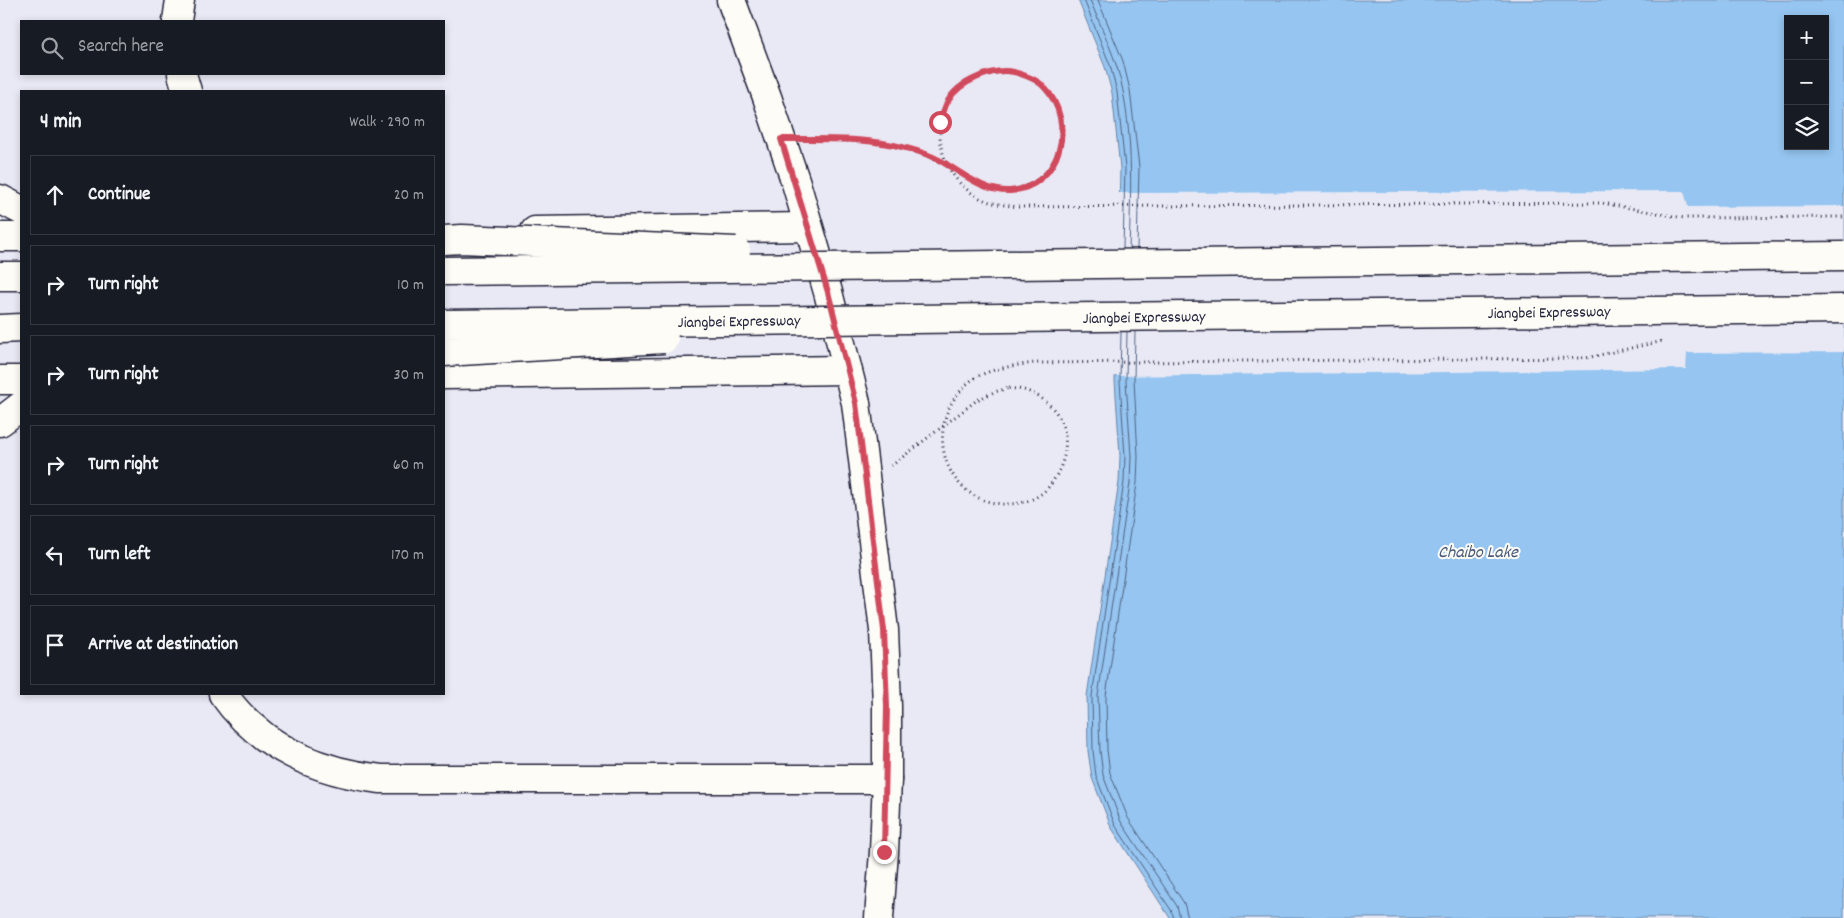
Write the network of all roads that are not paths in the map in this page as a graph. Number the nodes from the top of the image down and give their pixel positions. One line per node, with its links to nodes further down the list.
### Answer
1 (180, 0): 3 (main road)
2 (731, 0): 8 (main road)
3 (177, 20)
4 (182, 75): 5 (main road)
5 (187, 90)
6 (0, 199): 7 (main road)
7 (20, 209)
8 (808, 227): 9 (main road); 24 (main road)
9 (445, 232)
10 (0, 237): 11 (main road)
11 (20, 237)
12 (445, 240): 14 (main road, bridge)
13 (1844, 256): 14 (main road, bridge)
14 (1052, 264): 15 (main road, bridge)
15 (445, 271)
16 (0, 276): 17 (main road)
17 (20, 276)
18 (1844, 309): 19 (main road, Jiangbei Expressway, bridge)
19 (1036, 317): 20 (main road, Jiangbei Expressway, bridge); 23 (main road, bridge)
20 (445, 324)
21 (20, 328): 22 (main road)
22 (0, 329)
23 (445, 352)
24 (848, 370): 25 (main road); 31 (main road)
25 (445, 374)
26 (0, 380): 27 (main road)
27 (20, 380)
28 (20, 407): 29 (main road)
29 (0, 422)
30 (224, 695): 31 (main road)
31 (886, 779): 32 (main road)
32 (879, 918)

